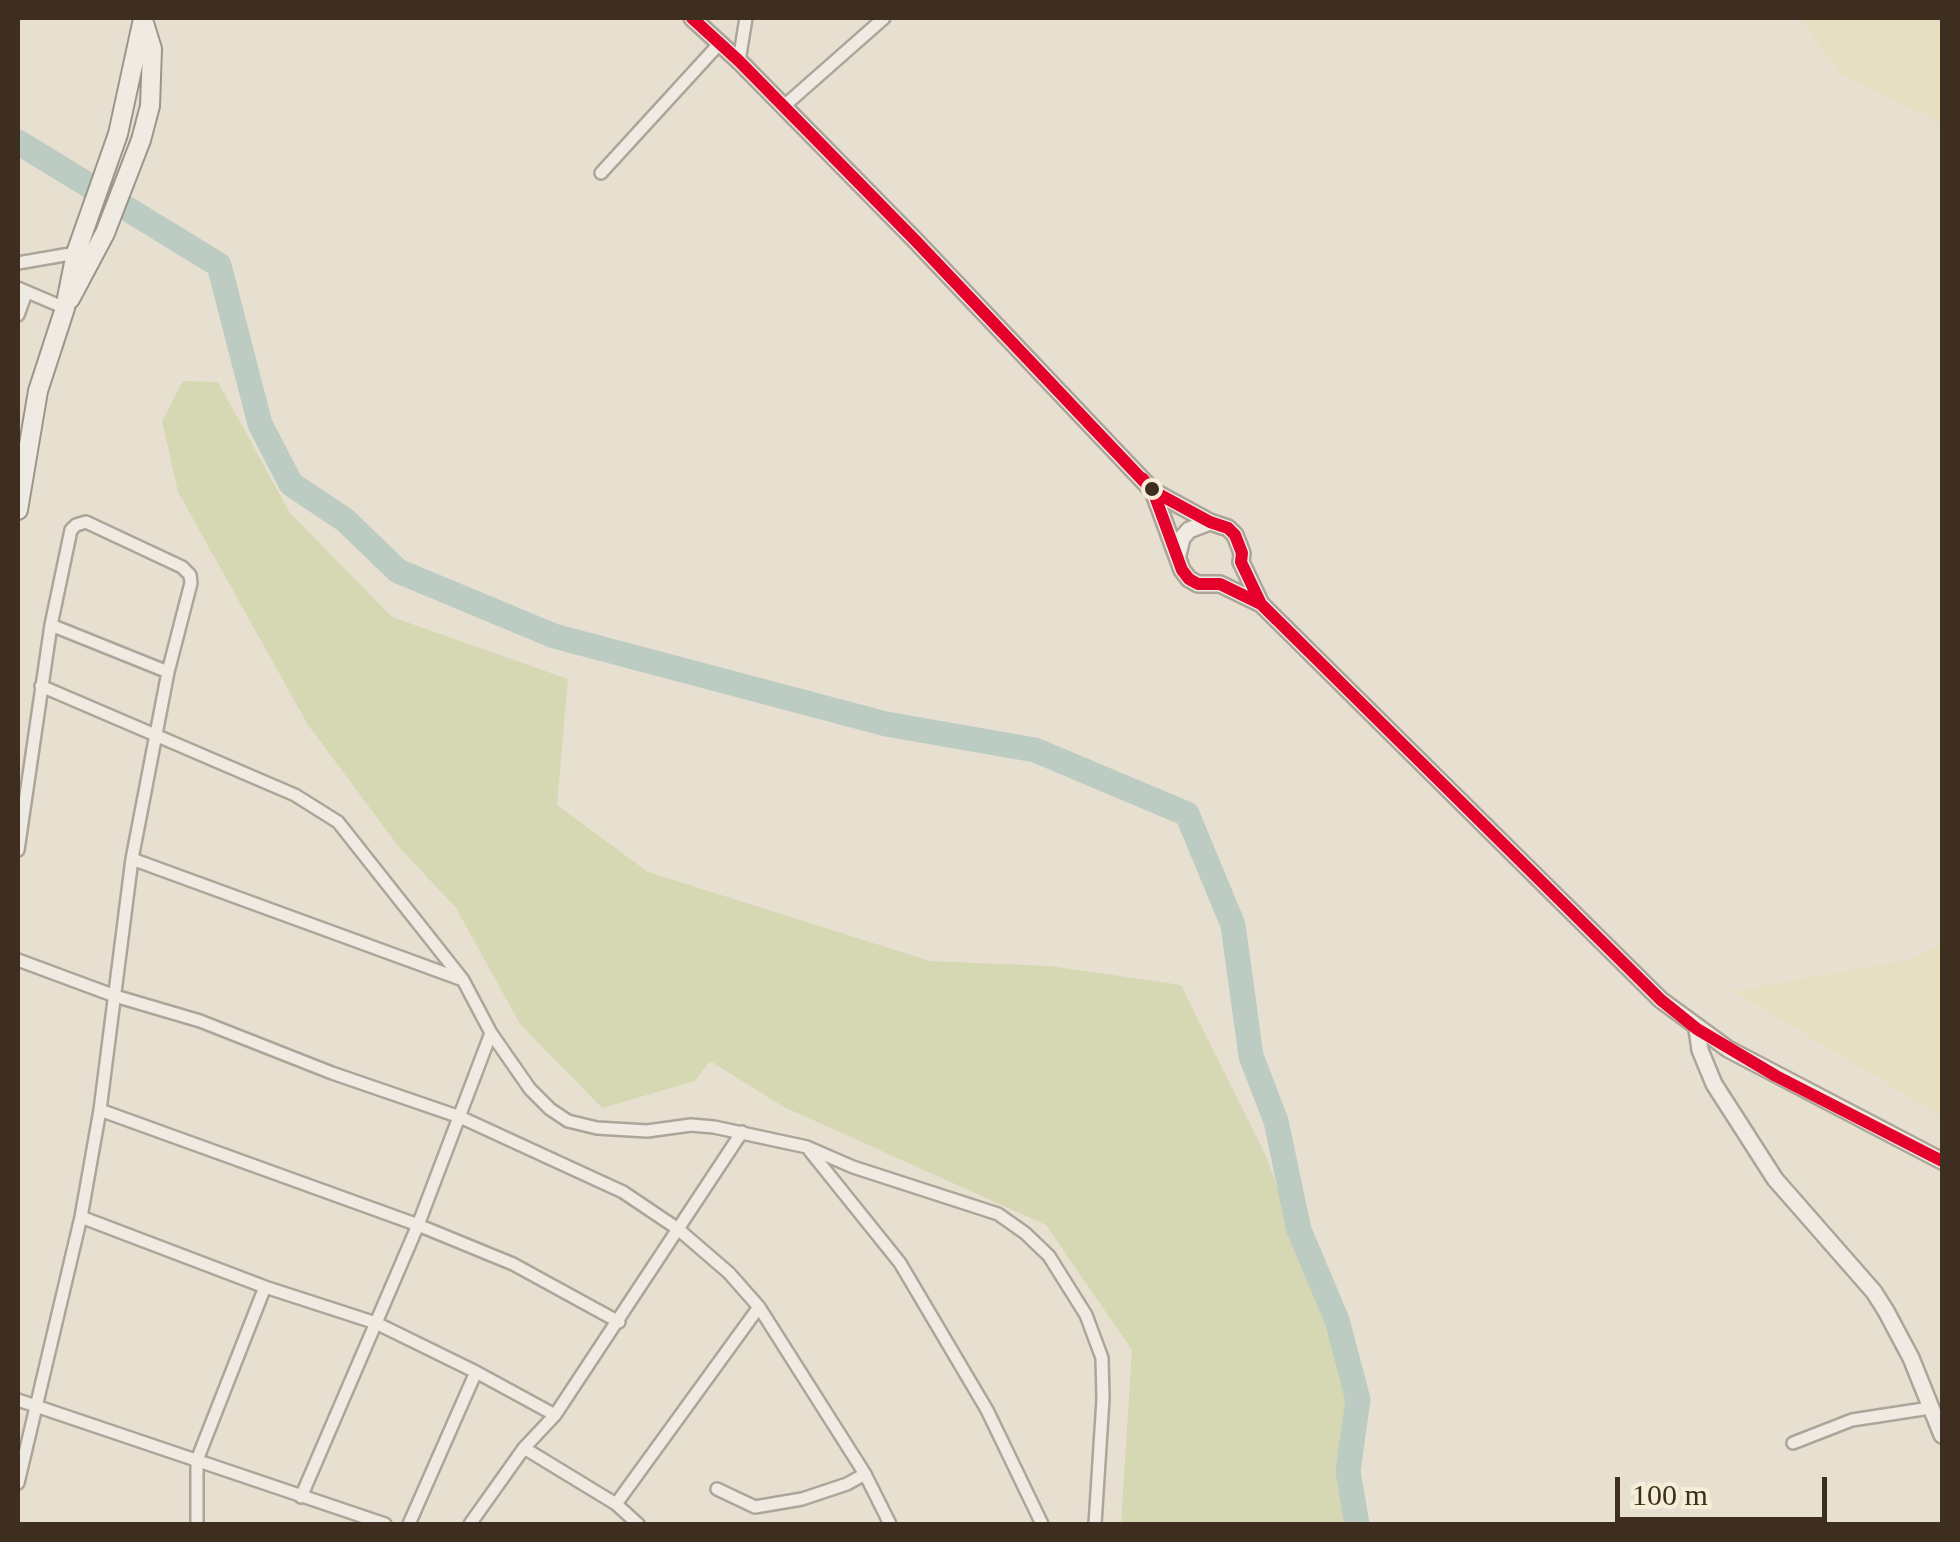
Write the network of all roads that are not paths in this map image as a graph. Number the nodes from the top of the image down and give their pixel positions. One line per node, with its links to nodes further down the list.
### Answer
1 (143, 18): 9 (main road); 12 (main road)
2 (692, 18): 5 (street)
3 (746, 18): 6 (street)
4 (884, 18): 7 (street)
5 (720, 43): 6 (street); 8 (street)
6 (740, 61): 7 (street)
7 (783, 107): 14 (street)
8 (602, 173)
9 (76, 252): 10 (street); 12 (main road)
10 (18, 263)
11 (22, 291): 12 (street); 13 (street)
12 (64, 308): 15 (main road)
13 (18, 315)
14 (1153, 491): 16 (street); 17 (street)
15 (18, 510)
16 (1210, 522): 17 (street); 18 (street)
17 (1178, 560): 19 (street)
18 (1240, 562): 19 (street); 20 (street)
19 (1220, 584): 20 (street)
20 (1262, 604): 30 (street)
21 (51, 625): 22 (street); 22 (street); 23 (street)
22 (168, 672): 24 (street)
23 (41, 686): 24 (street); 25 (street)
24 (155, 736): 26 (street); 28 (street)
25 (18, 850)
26 (132, 859): 28 (street); 29 (street)
27 (18, 960): 29 (street)
28 (463, 980): 31 (street)
29 (114, 996): 32 (street); 33 (street)
30 (1696, 1029): 36 (street); 47 (street)
31 (491, 1033): 33 (street); 34 (street)
32 (100, 1110): 37 (street); 38 (street)
33 (460, 1117): 38 (street); 39 (street)
34 (742, 1132): 35 (street); 39 (street)
35 (807, 1147): 64 (street); 65 (street)
36 (1942, 1161)
37 (82, 1217): 40 (street); 46 (street)
38 (418, 1226): 42 (street); 43 (street)
39 (678, 1229): 41 (street); 42 (street)
40 (266, 1286): 43 (street); 52 (street)
41 (760, 1306): 53 (street); 57 (street)
42 (619, 1322): 48 (street)
43 (376, 1323): 44 (street); 56 (street)
44 (476, 1372): 48 (street); 60 (street)
45 (18, 1400): 46 (street)
46 (35, 1405): 52 (street); 54 (street)
47 (1930, 1408): 49 (street); 50 (street)
48 (555, 1415): 51 (street)
49 (1942, 1436)
50 (1794, 1443)
51 (524, 1448): 57 (street); 61 (street)
52 (197, 1460): 56 (street); 58 (street)
53 (866, 1474): 55 (street); 63 (street)
54 (18, 1483)
55 (717, 1488)
56 (300, 1497): 59 (street)
57 (616, 1504): 62 (street)
58 (197, 1524)
59 (385, 1524)
60 (409, 1524)
61 (470, 1524)
62 (638, 1524)
63 (890, 1524)
64 (1042, 1524)
65 (1095, 1524)

